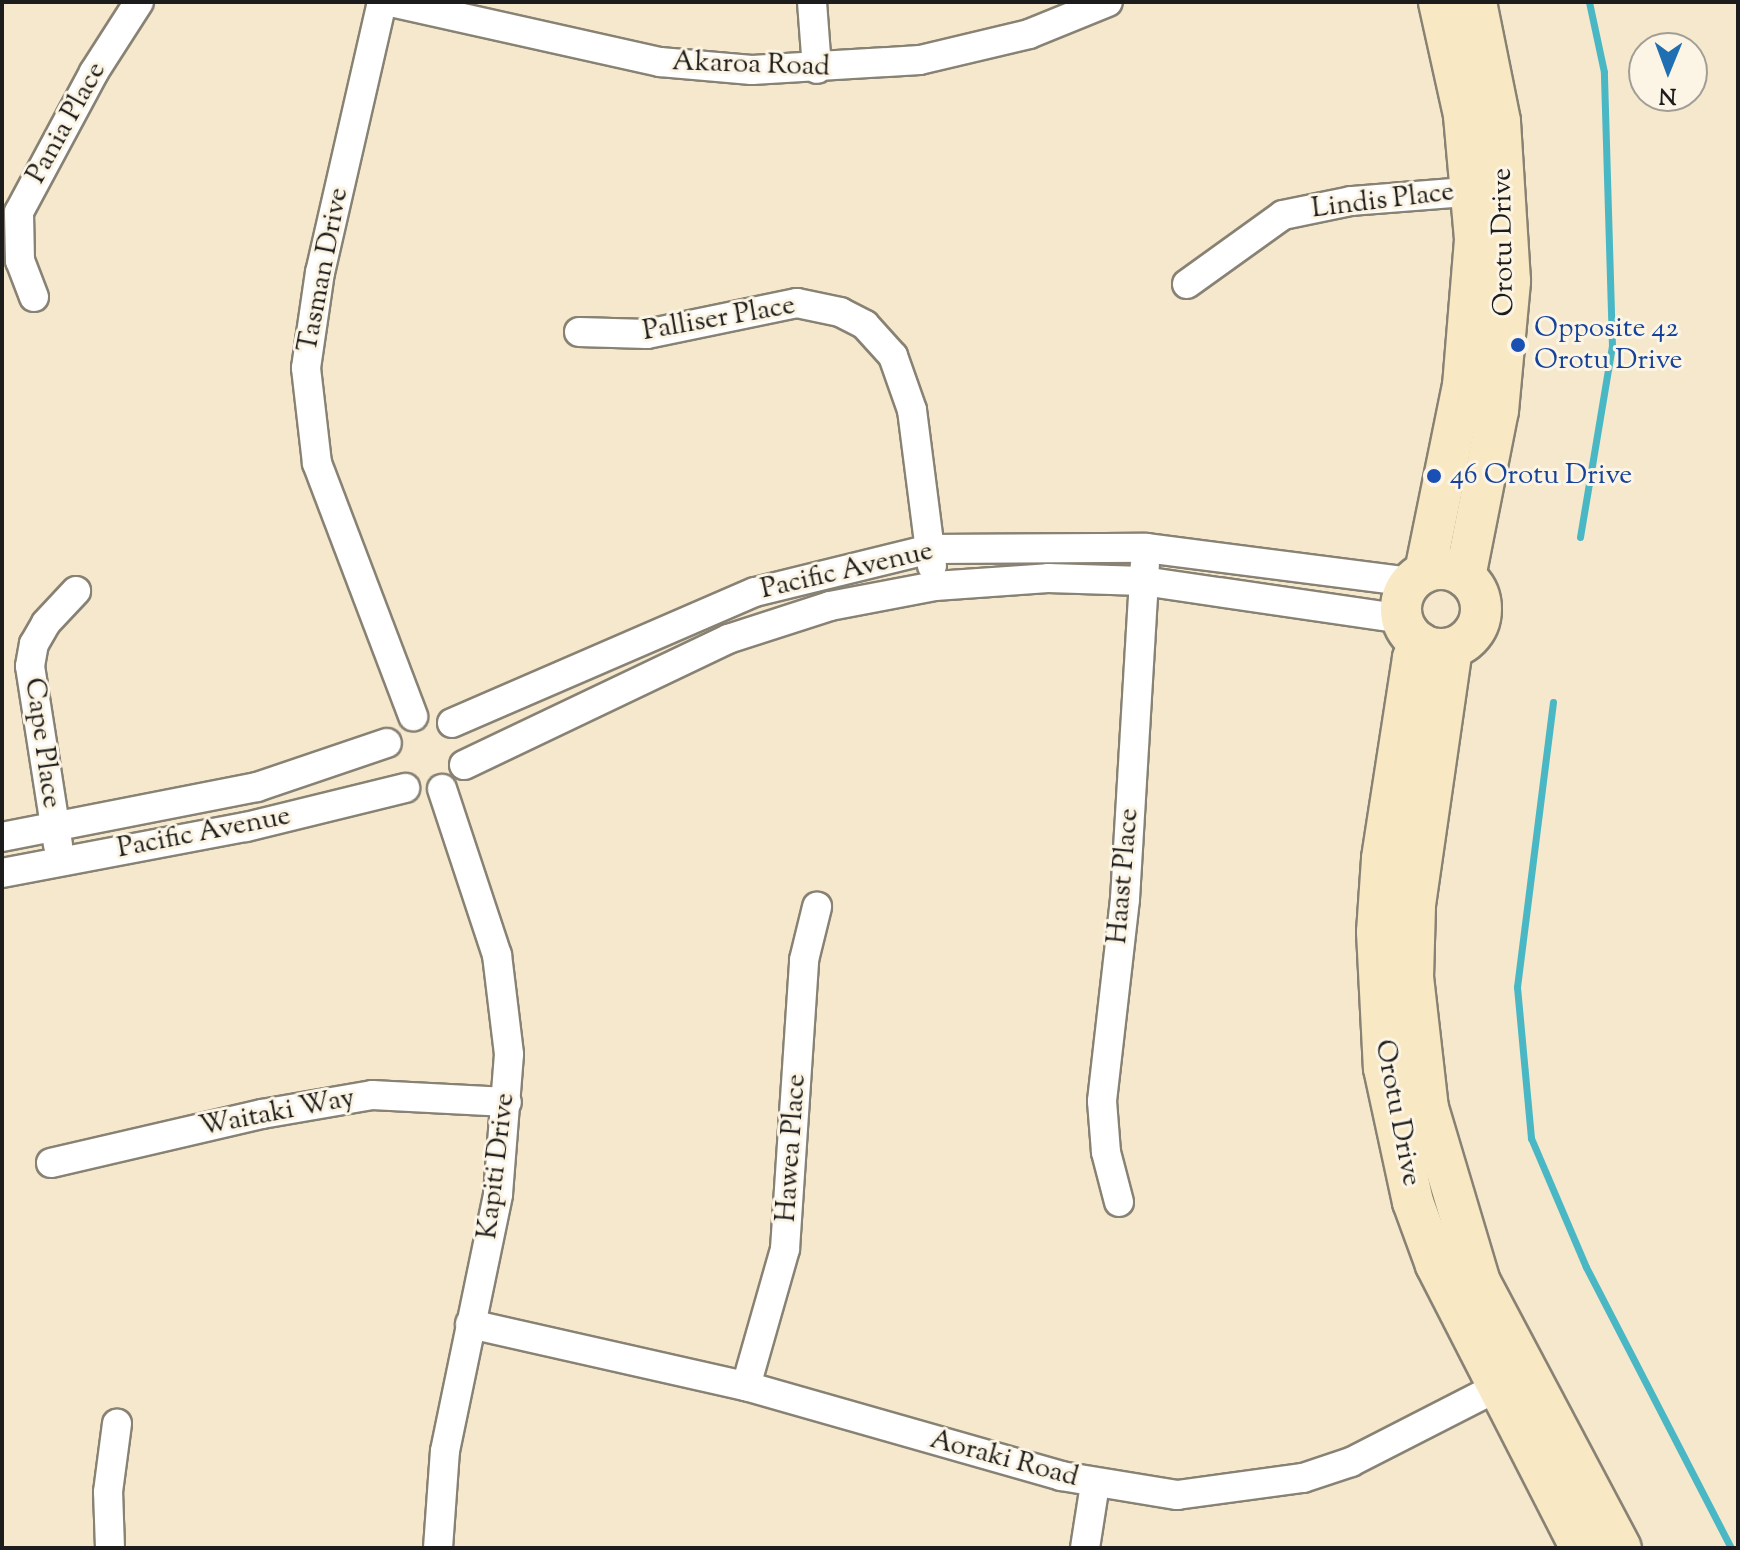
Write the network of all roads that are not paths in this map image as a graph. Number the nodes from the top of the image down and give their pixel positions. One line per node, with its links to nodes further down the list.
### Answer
1 (139, 2): 11 (street, Pania Place)
2 (382, 2): 20 (street, Tasman Drive)
3 (391, 2): 8 (street, Akaroa Road)
4 (812, 2): 8 (street)
5 (1108, 2): 8 (street, Akaroa Road)
6 (1439, 2): 9 (street, Orotu Drive)
7 (1476, 2): 9 (street, Orotu Drive)
8 (817, 69)
9 (1490, 190): 10 (street, Lindis Place); 15 (street, Orotu Drive); 19 (street, Orotu Drive)
10 (1187, 284)
11 (34, 297)
12 (579, 332): 14 (street, Palliser Place)
13 (1146, 548): 14 (street, Pacific Avenue); 16 (street, Haast Place); 19 (street, Pacific Avenue)
14 (930, 549): 17 (street, Palliser Place); 21 (street, Pacific Avenue)
15 (1465, 577): 19 (street); 19 (street)
16 (1143, 581): 17 (street, Pacific Avenue); 19 (street, Pacific Avenue); 33 (street, Haast Place)
17 (935, 586): 23 (street, Pacific Avenue)
18 (76, 591): 26 (street, Cape Place)
19 (1422, 613): 35 (street, Orotu Drive)
20 (413, 716): 21 (street); 22 (street)
21 (452, 723): 23 (street)
22 (387, 743): 24 (street); 26 (street, Pacific Avenue)
23 (464, 765): 25 (street)
24 (405, 788): 25 (street); 28 (street, Pacific Avenue)
25 (442, 789): 31 (street, Kapiti Drive)
26 (55, 827): 27 (street, Pacific Avenue); 28 (street, Cape Place)
27 (2, 837)
28 (61, 861): 29 (street, Pacific Avenue)
29 (2, 873)
30 (817, 907): 36 (street, Hawea Place)
31 (507, 1102): 32 (street, Waitaki Way); 34 (street, Kapiti Drive)
32 (51, 1163)
33 (1119, 1202)
34 (470, 1324): 36 (street, Aoraki Road); 40 (street, Kapiti Drive)
35 (1511, 1380): 38 (street, Aoraki Road); 42 (street, Orotu Drive); 43 (street, Orotu Drive)
36 (746, 1386): 38 (street, Aoraki Road)
37 (117, 1424): 39 (street)
38 (1095, 1484): 41 (street)
39 (110, 1548)
40 (438, 1548)
41 (1085, 1548)
42 (1581, 1548)
43 (1621, 1548)

